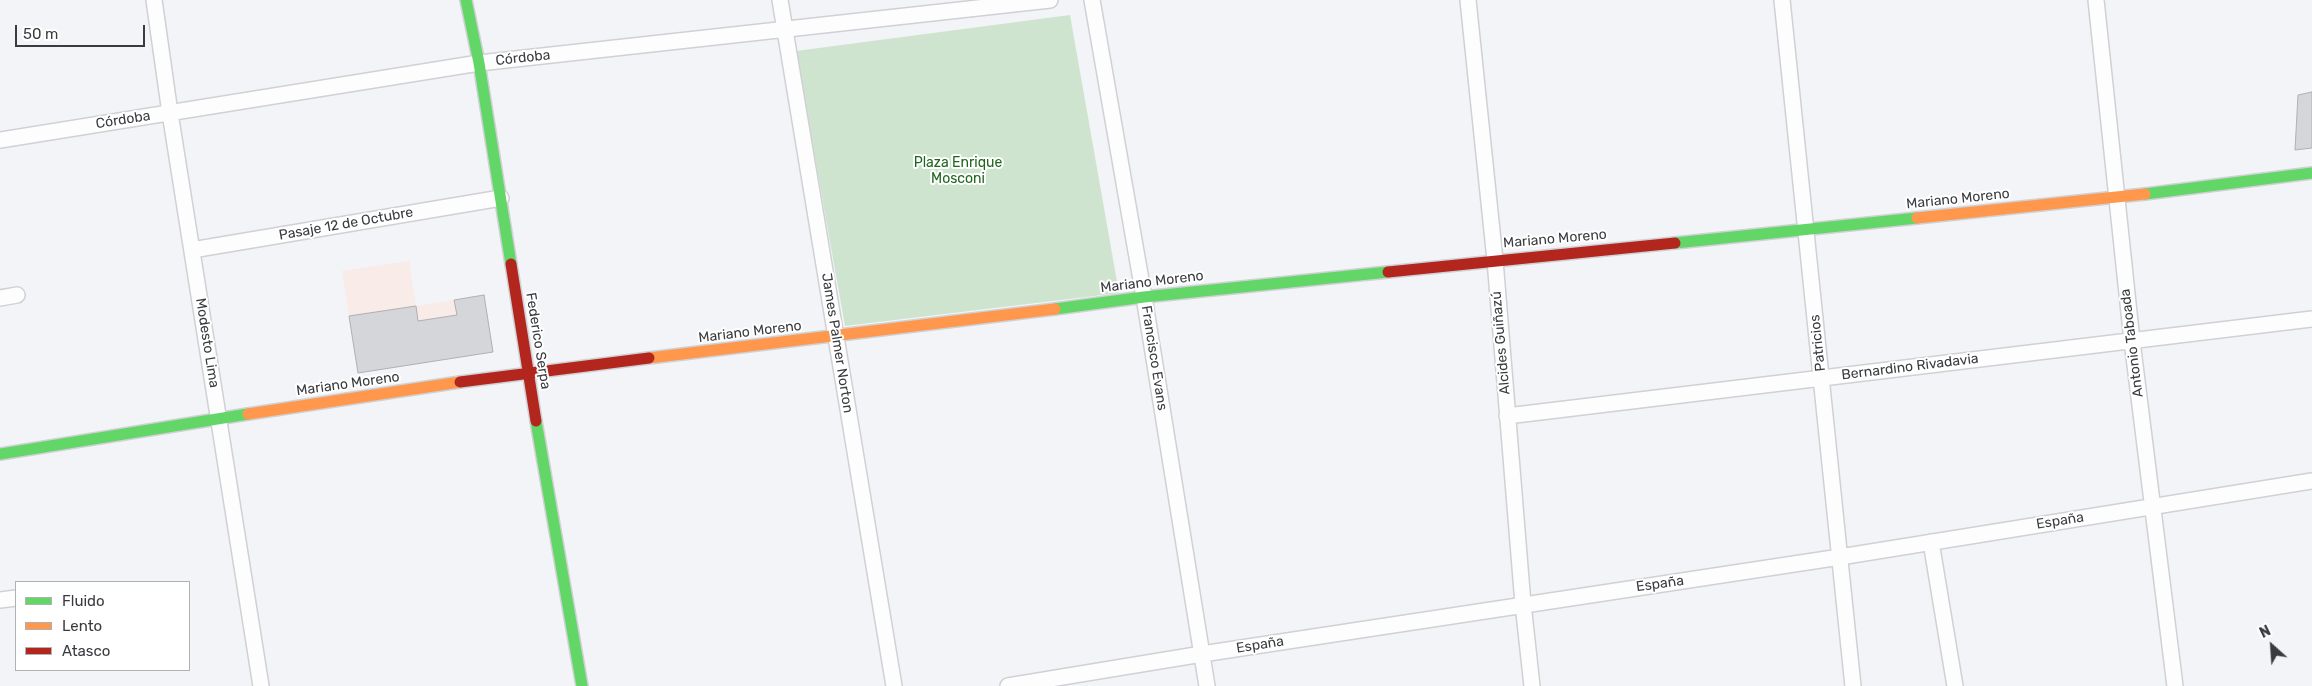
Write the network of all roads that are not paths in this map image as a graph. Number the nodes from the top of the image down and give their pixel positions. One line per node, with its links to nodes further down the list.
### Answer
1 (154, 0): 11 (street, Modesto Lima)
2 (466, 0): 10 (street, Federico Serpa)
3 (780, 0): 9 (street, James Palmer Norton)
4 (1050, 0): 9 (street, Córdoba)
5 (1092, 0): 20 (street, Francisco Evans)
6 (1468, 0): 18 (street, Alcides Guiñazú)
7 (1782, 0): 16 (street, Patricios)
8 (2096, 0): 15 (street, Antonio Taboada)
9 (785, 30): 10 (street, Córdoba); 23 (street, James Palmer Norton)
10 (479, 63): 11 (street, Córdoba); 14 (street, Federico Serpa)
11 (170, 112): 12 (street, Córdoba); 17 (street, Modesto Lima)
12 (0, 140)
13 (2312, 173): 15 (street, Mariano Moreno)
14 (501, 198): 17 (street, Pasaje 12 de Octubre); 25 (street, Federico Serpa)
15 (2116, 198): 16 (street, Mariano Moreno); 24 (street, Antonio Taboada)
16 (1806, 230): 18 (street, Mariano Moreno); 26 (street, Patricios)
17 (192, 250): 28 (street, Modesto Lima)
18 (1495, 260): 20 (street, Mariano Moreno); 27 (street, Alcides Guiñazú)
19 (17, 295): 21 (street)
20 (1144, 297): 23 (street, Mariano Moreno); 37 (street, Francisco Evans)
21 (0, 298)
22 (2312, 319): 24 (street, Bernardino Rivadavia)
23 (835, 337): 25 (street, Mariano Moreno); 40 (street, James Palmer Norton)
24 (2132, 341): 26 (street, Bernardino Rivadavia); 31 (street, Antonio Taboada)
25 (528, 372): 28 (street, Mariano Moreno); 39 (street, Federico Serpa)
26 (1821, 378): 27 (street, Bernardino Rivadavia); 33 (street, Patricios)
27 (1507, 416): 36 (street, Alcides Guiñazú)
28 (220, 418): 29 (street, Mariano Moreno); 38 (street, Modesto Lima)
29 (0, 454)
30 (2312, 481): 31 (street, España)
31 (2151, 506): 32 (street, España); 46 (street, Antonio Taboada)
32 (1931, 542): 33 (street, España); 45 (street)
33 (1840, 557): 36 (street, España); 44 (street, Patricios)
34 (15, 598): 35 (street)
35 (0, 600)
36 (1523, 604): 37 (street, España); 43 (street, Alcides Guiñazú)
37 (1202, 654): 41 (street, España); 42 (street, Francisco Evans)
38 (262, 686)
39 (582, 686)
40 (894, 686)
41 (1008, 686)
42 (1207, 686)
43 (1532, 686)
44 (1853, 686)
45 (1955, 686)
46 (2175, 686)

